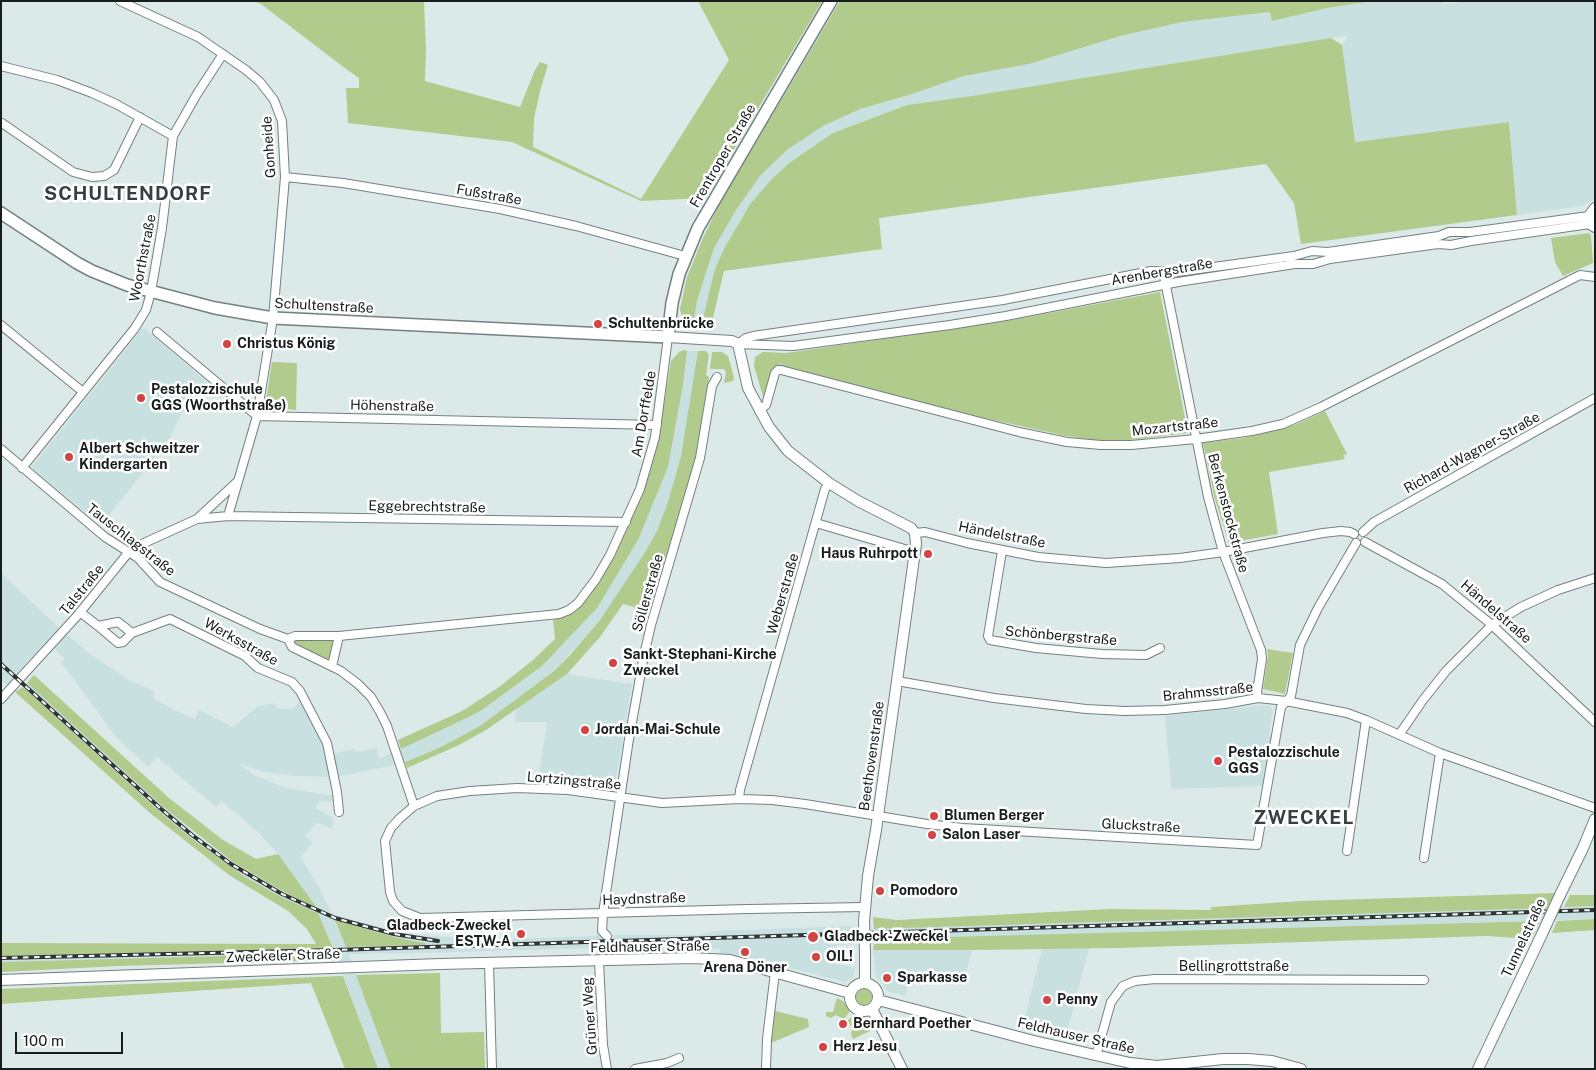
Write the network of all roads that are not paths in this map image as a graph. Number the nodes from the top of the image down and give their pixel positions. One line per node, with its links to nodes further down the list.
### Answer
1 (120, 1): 3 (street, Gonheide)
2 (831, 1): 11 (main road, Frentroper Straße)
3 (226, 56): 7 (street, Woorthstraße); 8 (street, Gonheide)
4 (1, 66): 5 (street)
5 (140, 117): 6 (street); 7 (street)
6 (2, 123)
7 (173, 136): 15 (street, Woorthstraße)
8 (285, 177): 11 (street, Fußstraße); 16 (street, Gonheide)
9 (1, 213): 15 (main road, Schultenstraße)
10 (1592, 219): 12 (street, Arenbergstraße); 14 (street, Arenbergstraße)
11 (680, 255): 19 (main road, Frentroper Straße)
12 (1163, 271): 14 (street, Berkenstockstraße); 20 (street, Arenbergstraße)
13 (1595, 276): 27 (street, Mozartstraße)
14 (1165, 284): 20 (street, Arenbergstraße); 27 (street, Berkenstockstraße)
15 (151, 292): 16 (main road, Schultenstraße); 22 (street, Woorthstraße)
16 (273, 318): 19 (main road, Schultenstraße); 25 (street)
17 (1, 325): 22 (street)
18 (157, 332): 25 (street)
19 (668, 337): 20 (street, Arenbergstraße); 26 (street, Am Dorffelde)
20 (738, 344): 24 (street)
21 (717, 377): 62 (street, Söllerstraße)
22 (83, 392): 29 (street, Woorthstraße)
23 (1595, 398): 36 (street, Richard-Wagner-Straße)
24 (760, 411): 27 (street, Mozartstraße); 31 (street)
25 (257, 416): 26 (street, Höhenstraße); 30 (street)
26 (657, 426): 34 (street, Am Dorffelde)
27 (1196, 439): 43 (street, Berkenstockstraße)
28 (1, 449): 29 (street, Tauschlagstraße)
29 (22, 468): 44 (street, Tauschlagstraße)
30 (238, 481): 32 (street); 33 (street, Talstraße)
31 (829, 483): 35 (street, Weberstraße); 37 (street)
32 (228, 516): 33 (street, Talstraße); 34 (street, Eggebrechtstraße)
33 (197, 519): 44 (street, Talstraße)
34 (626, 522): 50 (street, Tauschlagstraße)
35 (816, 523): 42 (street); 63 (street, Weberstraße)
36 (1363, 532): 38 (street, Richard-Wagner-Straße); 39 (street)
37 (915, 534): 41 (street, Händelstraße); 42 (street, Beethovenstraße)
38 (1354, 534): 40 (street); 43 (street, Händelstraße)
39 (1365, 542): 40 (street); 47 (street, Händelstraße)
40 (1356, 544): 57 (street)
41 (1002, 551): 43 (street, Händelstraße); 52 (street, Schönbergstraße)
42 (915, 552): 54 (street, Beethovenstraße)
43 (1224, 552): 55 (street, Berkenstockstraße)
44 (128, 553): 46 (street, Talstraße); 51 (street, Tauschlagstraße)
45 (1595, 578): 47 (street)
46 (80, 612): 48 (street, Werksstraße); 56 (street, Talstraße)
47 (1492, 625): 59 (street, Händelstraße); 60 (street)
48 (98, 626): 49 (street); 49 (street, Werksstraße)
49 (132, 632): 66 (street, Werksstraße)
50 (339, 636): 51 (street, Tauschlagstraße); 53 (street)
51 (288, 639): 53 (street, Tauschlagstraße)
52 (1160, 648)
53 (332, 666): 64 (street, Tauschlagstraße)
54 (897, 681): 55 (street, Brahmsstraße); 67 (street, Beethovenstraße)
55 (1258, 698): 57 (street, Brahmsstraße)
56 (1, 699)
57 (1286, 701): 58 (street, Brahmsstraße); 67 (street, Gluckstraße)
58 (1366, 720): 60 (street, Brahmsstraße); 69 (street)
59 (1595, 722)
60 (1399, 735): 61 (street, Brahmsstraße)
61 (1440, 753): 65 (street, Brahmsstraße); 70 (street)
62 (621, 798): 63 (street, Lortzingstraße); 64 (street, Lortzingstraße); 72 (street, Söllerstraße)
63 (739, 799): 67 (street, Lortzingstraße)
64 (414, 806): 73 (street, Lortzingstraße)
65 (1595, 808)
66 (339, 812)
67 (878, 815): 71 (street, Beethovenstraße)
68 (1595, 819): 93 (street, Tunnelstraße, bridge)
69 (1347, 851)
70 (1424, 858)
71 (864, 907): 72 (street, Haydnstraße); 81 (street, Beethovenstraße, bridge)
72 (604, 913): 73 (street, Haydnstraße); 74 (street, Söllerstraße)
73 (425, 918)
74 (606, 936)
75 (599, 961): 76 (street, Feldhauser Straße); 78 (street, Feldhauser Straße); 88 (street, Grüner Weg)
76 (567, 962): 77 (street, Zweckeler Straße)
77 (489, 963): 79 (street, Zweckeler Straße); 87 (street)
78 (775, 972): 82 (street, Feldhauser Straße); 90 (street)
79 (1, 980)
80 (1424, 980): 84 (street, Bellingrottstraße)
81 (865, 983): 82 (street); 83 (street)
82 (850, 993): 83 (street)
83 (875, 1004): 84 (street, Feldhauser Straße); 91 (street)
84 (1096, 1056): 86 (street, Feldhauser Straße)
85 (679, 1058): 89 (street)
86 (1192, 1065): 92 (street, Feldhauser Straße)
87 (492, 1069)
88 (607, 1069)
89 (635, 1069)
90 (766, 1069)
91 (902, 1069)
92 (1302, 1069)
93 (1478, 1069)

